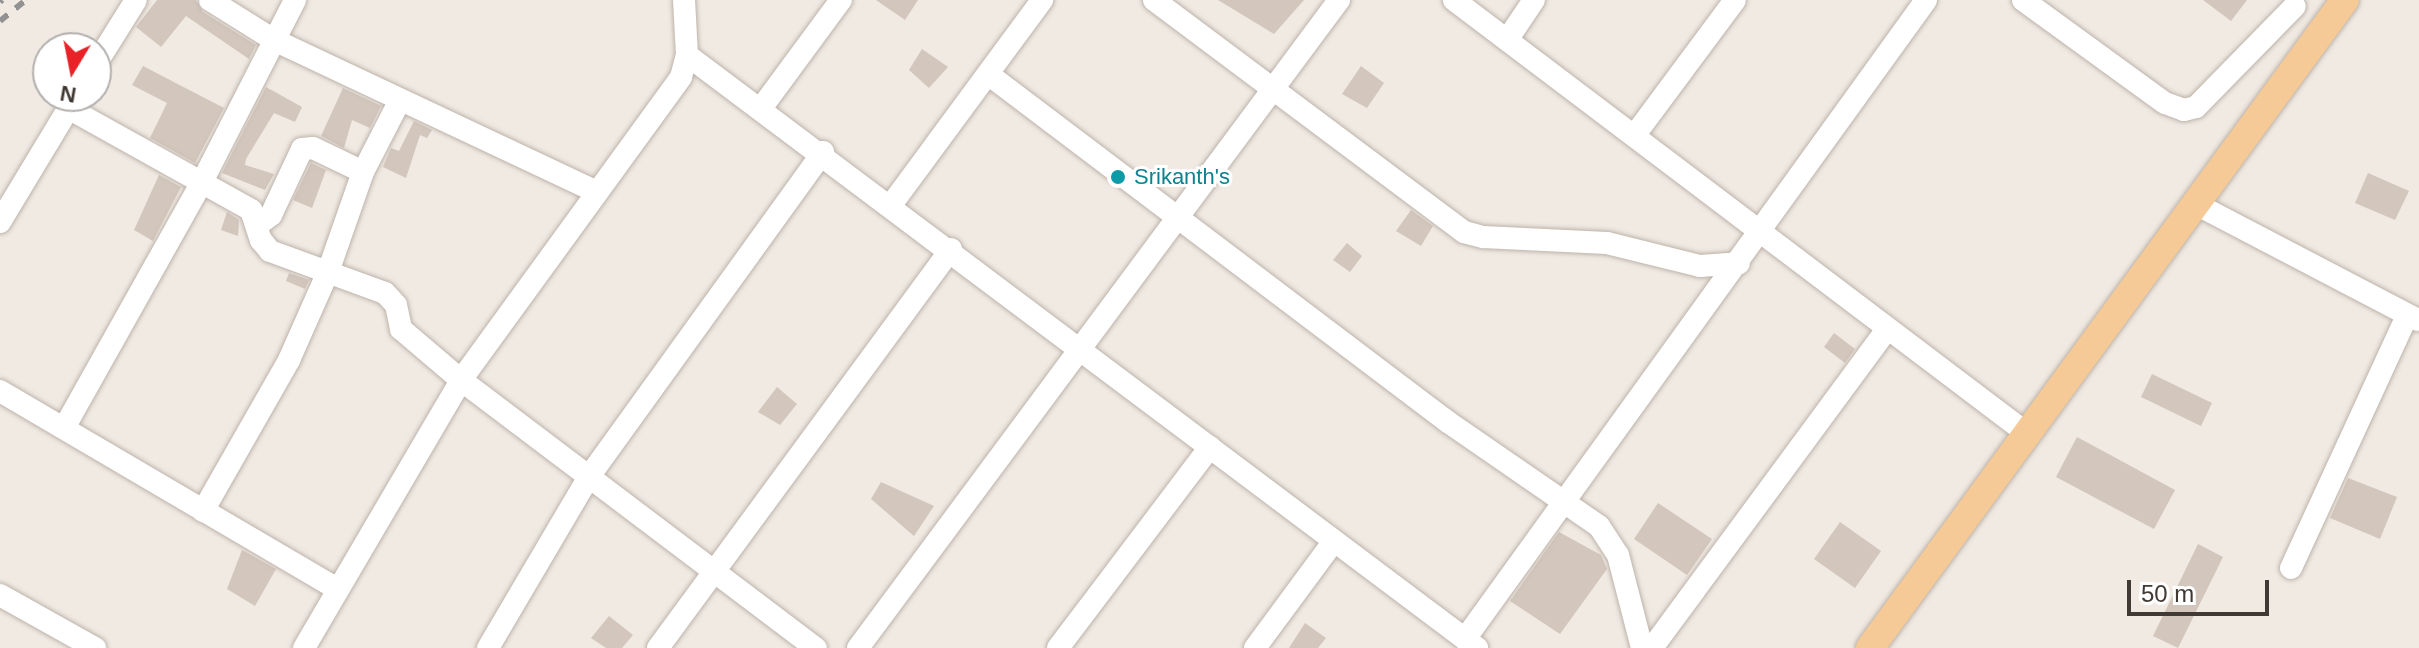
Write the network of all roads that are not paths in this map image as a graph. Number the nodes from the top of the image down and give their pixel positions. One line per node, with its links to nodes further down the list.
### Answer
1 (136, 0): 17 (street)
2 (210, 0): 18 (street)
3 (295, 0): 18 (street)
4 (684, 0): 20 (street)
5 (841, 0): 24 (street)
6 (1042, 0): 21 (street)
7 (1154, 0): 22 (street)
8 (1339, 0): 22 (street)
9 (1454, 0): 19 (street)
10 (1534, 0): 19 (street)
11 (1735, 0): 27 (street)
12 (1926, 0): 37 (street)
13 (2023, 0): 15 (street)
14 (2345, 0): 16 (main road)
15 (2291, 3): 16 (street)
16 (2326, 28): 33 (main road)
17 (112, 38)
18 (274, 40): 23 (street); 30 (street)
19 (1507, 40): 27 (street)
20 (687, 55): 24 (street); 31 (street)
21 (988, 74): 32 (street); 34 (street)
22 (1272, 90): 34 (street); 39 (street)
23 (400, 100): 29 (street); 31 (street)
24 (762, 107): 28 (street)
25 (66, 112): 35 (street)
26 (88, 112): 30 (street)
27 (1634, 136): 37 (street)
28 (823, 152): 32 (street); 49 (street)
29 (363, 172): 36 (street); 40 (street)
30 (202, 182): 36 (street); 46 (street)
31 (597, 192): 44 (street)
32 (891, 205): 38 (street)
33 (2198, 205): 41 (street); 47 (main road)
34 (1177, 217): 43 (street); 50 (street)
35 (0, 222)
36 (259, 224): 40 (street)
37 (1761, 233): 39 (street); 42 (street)
38 (951, 249): 43 (street); 54 (street)
39 (1739, 263): 50 (street)
40 (328, 272): 44 (street); 51 (street)
41 (2413, 318): 53 (street)
42 (1887, 329): 47 (street); 67 (street)
43 (1079, 347): 48 (street); 63 (street)
44 (461, 380): 49 (street); 55 (street)
45 (0, 391): 46 (street)
46 (64, 428): 51 (street)
47 (2025, 432): 68 (main road)
48 (1210, 447): 52 (street); 64 (street)
49 (588, 478): 54 (street); 60 (street)
50 (1566, 499): 57 (street); 66 (street)
51 (203, 511): 55 (street)
52 (1334, 541): 57 (street); 65 (street)
53 (2291, 568)
54 (713, 572): 61 (street); 62 (street)
55 (337, 589): 59 (street)
56 (0, 595): 58 (street)
57 (1471, 643)
58 (95, 648)
59 (304, 648)
60 (488, 648)
61 (658, 648)
62 (816, 648)
63 (858, 648)
64 (1058, 648)
65 (1255, 648)
66 (1642, 648)
67 (1652, 648)
68 (1870, 648)

